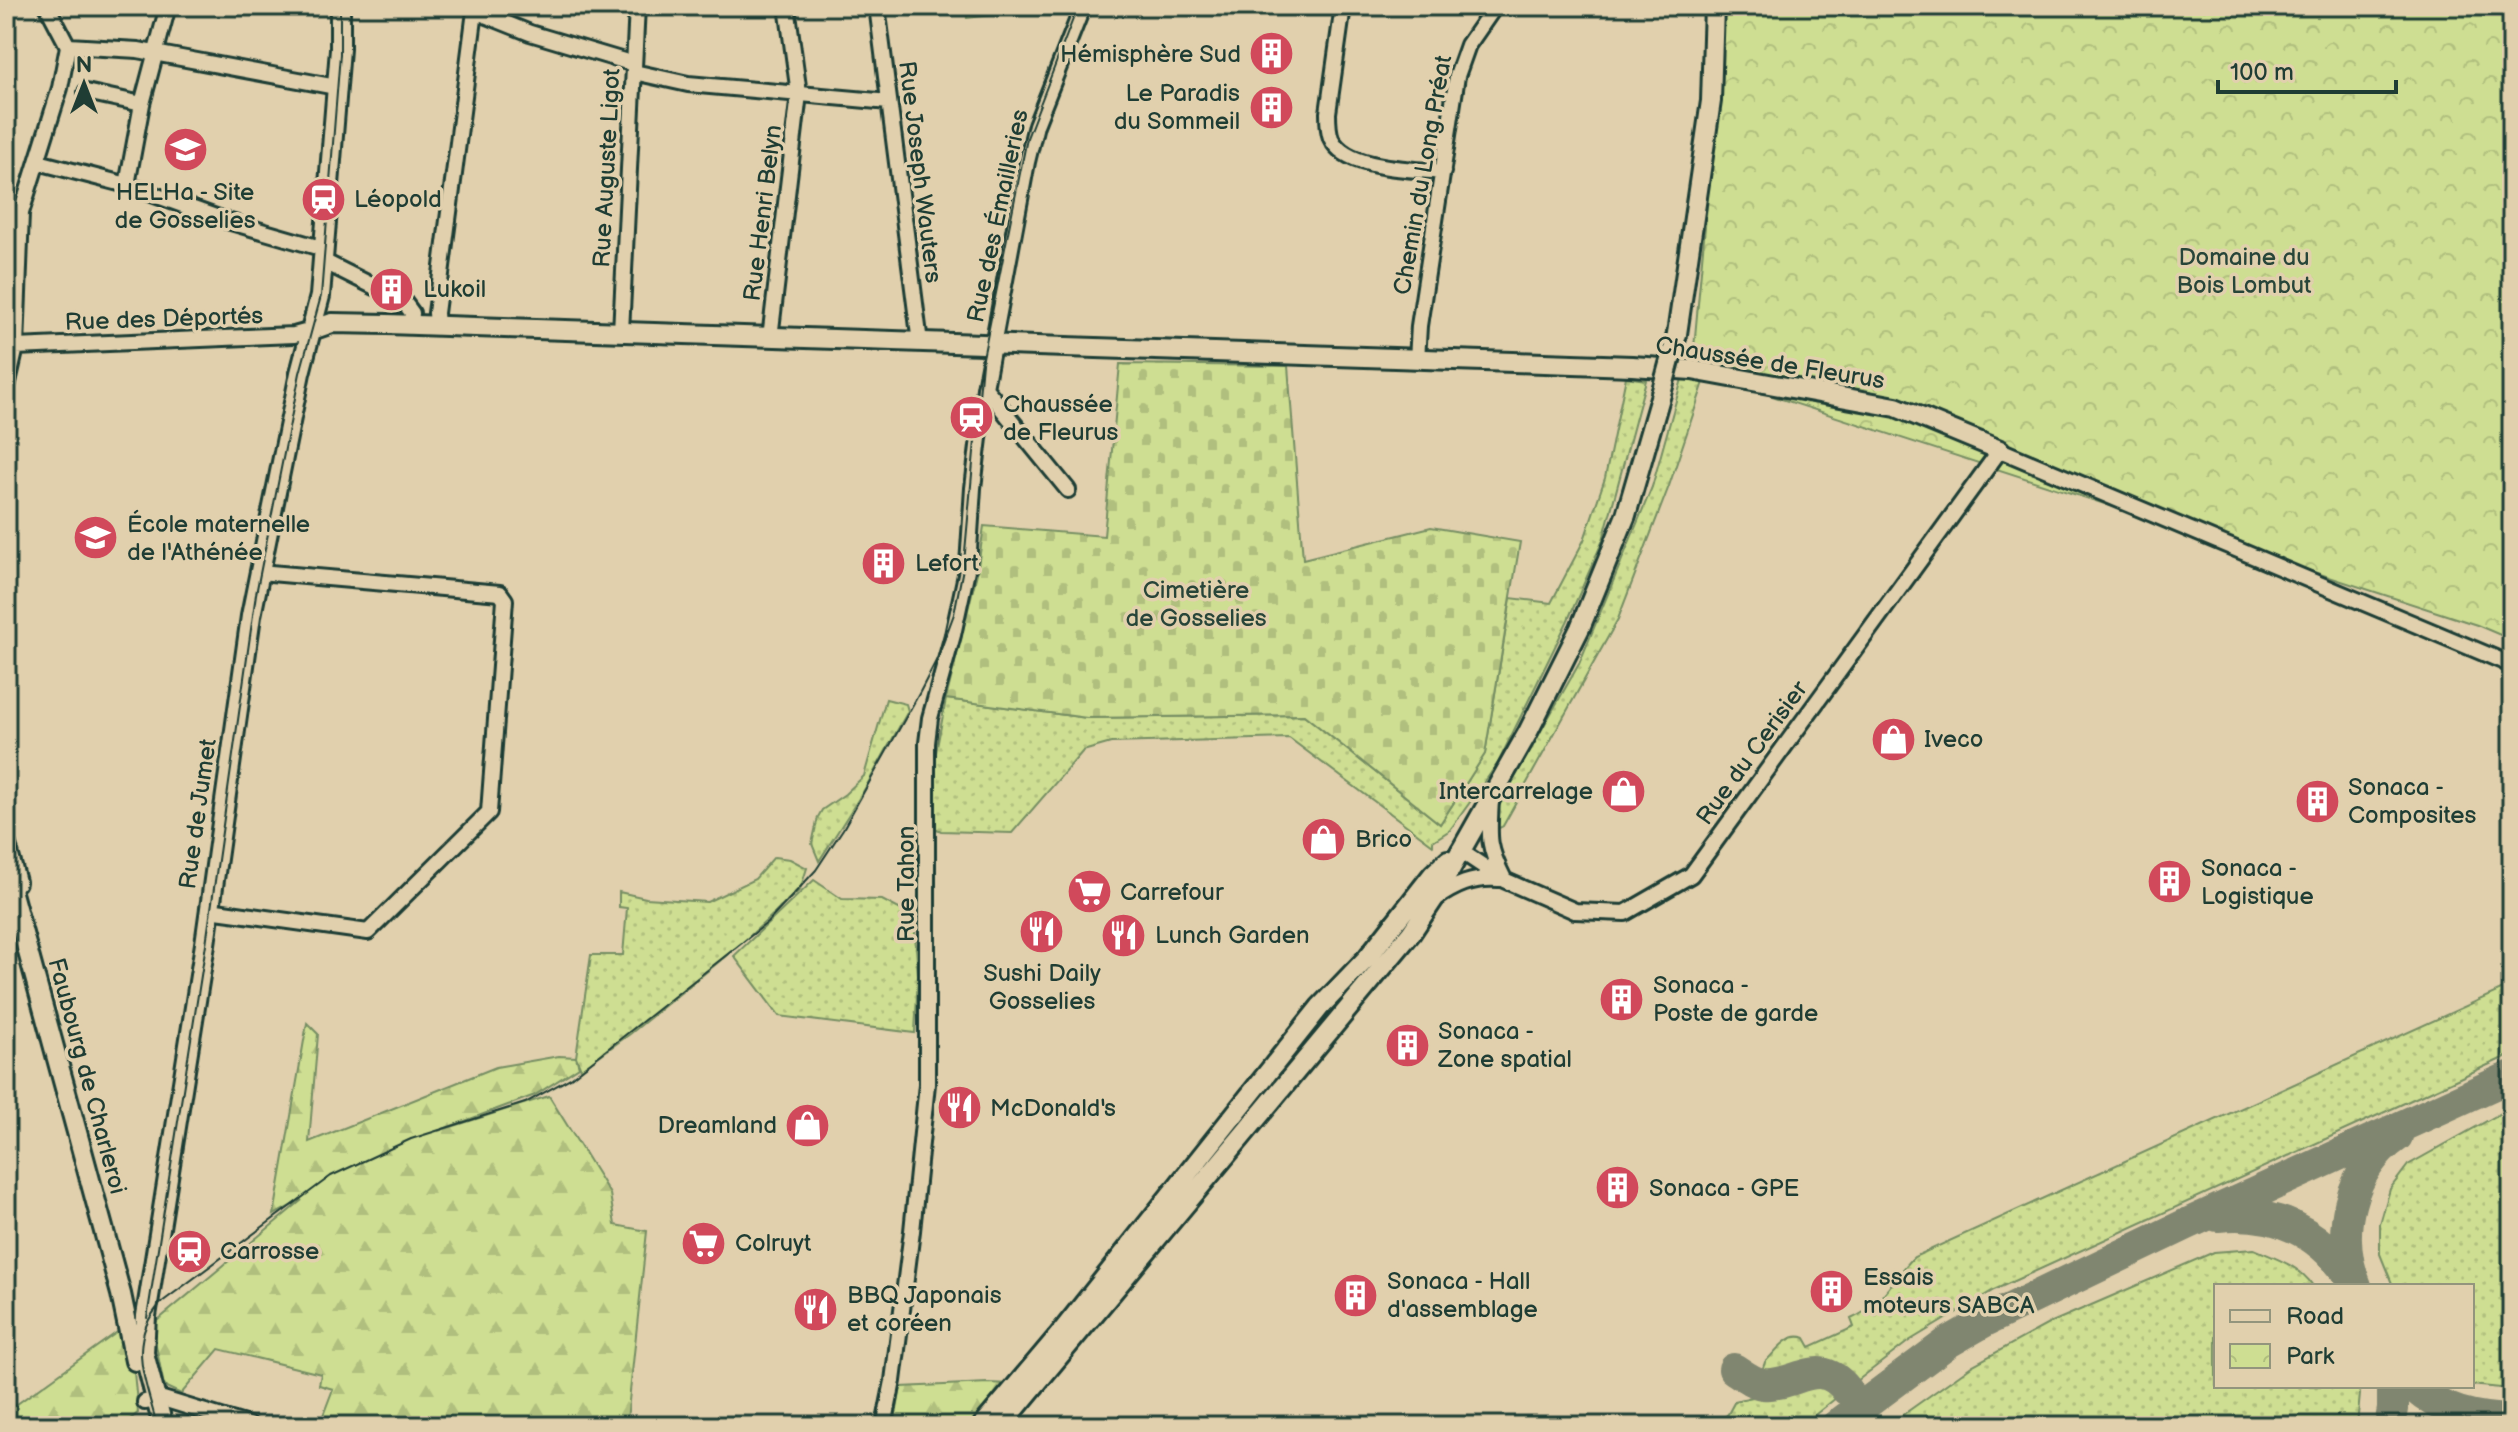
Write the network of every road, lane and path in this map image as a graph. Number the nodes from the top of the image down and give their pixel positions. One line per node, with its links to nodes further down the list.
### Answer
1 (47, 6): 11 (street)
2 (168, 6): 12 (street)
3 (340, 6): 14 (main road, Rue de Jumet)
4 (637, 6): 13 (street, Rue Auguste Ligot)
5 (787, 6): 16 (street, Rue Henri Belyn)
6 (877, 6): 17 (street, Rue Joseph Wauters)
7 (1083, 6): 32 (street, Rue des Émailleries)
8 (1343, 6): 20 (street)
9 (1495, 6): 20 (street, Chemin du Long Préat)
10 (1714, 6): 41 (main road, bridge)
11 (68, 46): 12 (street); 19 (street)
12 (157, 54): 14 (street); 18 (street)
13 (634, 68): 16 (street, Rue Henri Belyn); 27 (street, Rue Henri Belyn); 29 (street, Rue Auguste Ligot)
14 (336, 87): 22 (main road, Rue de Jumet)
15 (86, 92): 18 (street)
16 (799, 94): 17 (street, Rue Henri Belyn); 30 (street, Rue Henri Belyn)
17 (889, 102): 31 (street, Rue Joseph Wauters)
18 (142, 104): 21 (street)
19 (38, 162): 21 (street); 25 (street)
20 (1443, 172): 34 (street, Chemin du Long Préat)
21 (127, 185): 22 (street)
22 (324, 255): 23 (street); 28 (main road, Rue de Jumet)
23 (375, 287)
24 (404, 302): 26 (street)
25 (12, 320): 33 (street)
26 (411, 324): 27 (main road, Chaussée de Fleurus); 28 (main road, Chaussée de Fleurus)
27 (439, 325): 29 (main road, Chaussée de Fleurus)
28 (312, 330): 33 (street, Rue des Déportés); 39 (main road, Rue de Jumet)
29 (621, 332): 30 (main road, Chaussée de Fleurus)
30 (770, 338): 31 (main road, Chaussée de Fleurus)
31 (920, 343): 32 (main road, Chaussée de Fleurus)
32 (993, 346): 34 (main road, Chaussée de Fleurus); 35 (street, Rue Tahon)
33 (16, 347): 36 (street)
34 (1417, 360): 37 (main road, Chaussée de Fleurus)
35 (985, 388): 38 (street); 54 (street, Rue Tahon)
36 (6, 391)
37 (2000, 450): 40 (street, Chaussée de Fleurus); 45 (street, Rue du Cerisier)
38 (1068, 490)
39 (259, 572): 47 (main road, Rue de Jumet); 47 (street)
40 (2512, 665)
41 (1491, 797): 43 (main road); 45 (street)
42 (6, 845): 48 (main road)
43 (1459, 850): 45 (street, Rue du Cerisier); 46 (main road); 55 (main road)
44 (6, 871): 48 (main road, Faubourg de Charleroi)
45 (1504, 880): 46 (street)
46 (1433, 900): 56 (main road)
47 (209, 910): 49 (main road, Rue de Jumet)
48 (98, 1194): 49 (main road, Faubourg de Charleroi)
49 (137, 1299): 50 (main road); 50 (main road)
50 (151, 1401): 51 (main road); 52 (main road); 53 (street)
51 (151, 1426)
52 (163, 1426)
53 (251, 1426)
54 (884, 1426)
55 (982, 1426)
56 (1001, 1426)

